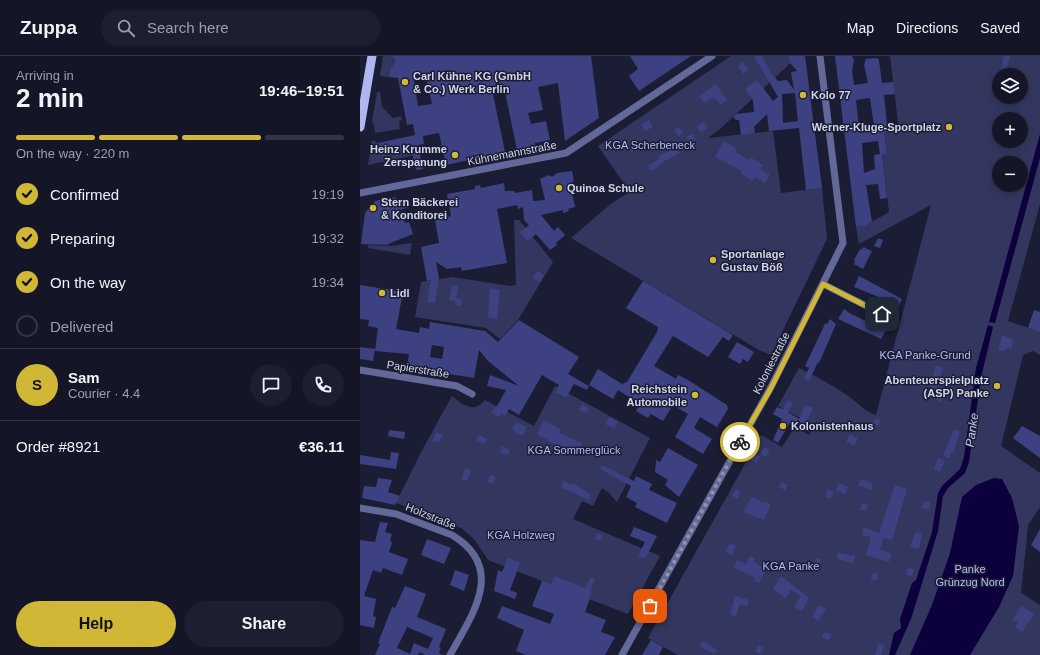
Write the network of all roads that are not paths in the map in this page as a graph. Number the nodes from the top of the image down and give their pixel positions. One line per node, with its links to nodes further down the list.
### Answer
1 (372, 56): 4 (main road)
2 (712, 56): 5 (street, Kühnemannstraße)
3 (820, 56): 6 (street, Koloniestraße)
4 (360, 127)
5 (360, 193)
6 (823, 284): 7 (street); 12 (street, Koloniestraße)
7 (882, 314)
8 (360, 370): 9 (street, Papierstraße)
9 (472, 394)
10 (360, 508): 11 (street, Holzstraße)
11 (450, 655)
12 (622, 655)

